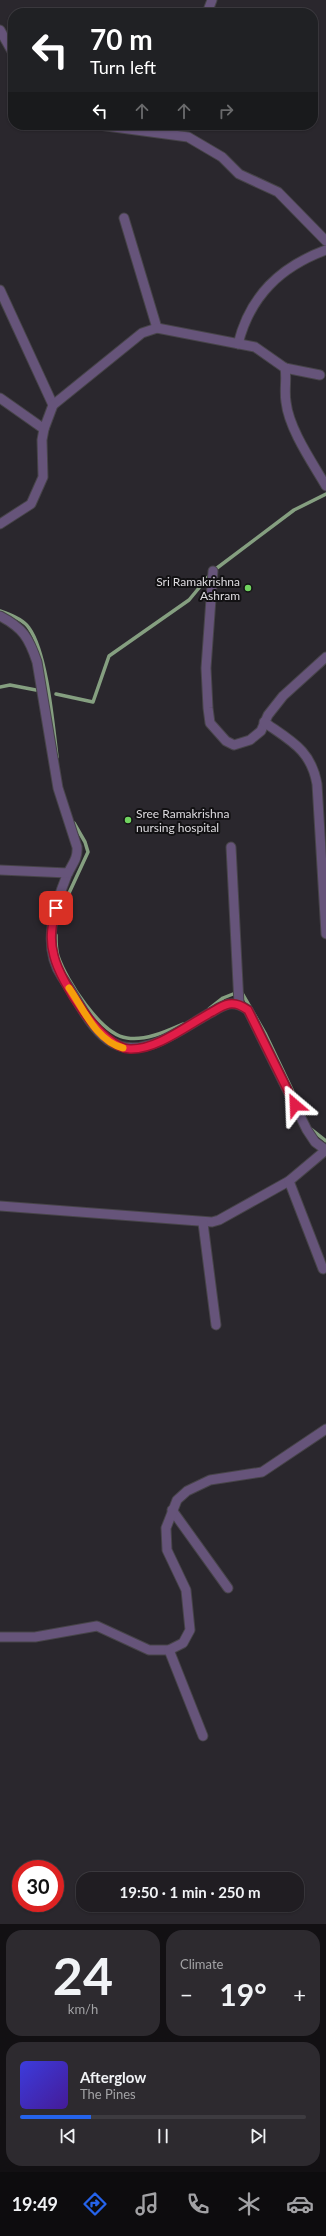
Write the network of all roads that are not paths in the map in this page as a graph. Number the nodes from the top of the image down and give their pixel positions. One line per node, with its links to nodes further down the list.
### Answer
1 (0, 30): 2 (street)
2 (8, 44)
3 (136, 130): 5 (street)
4 (124, 218): 8 (street)
5 (326, 241)
6 (326, 250): 9 (street)
7 (0, 290): 13 (street)
8 (157, 328): 9 (street); 13 (street)
9 (238, 344): 10 (street)
10 (285, 368): 11 (street); 15 (street)
11 (320, 375)
12 (0, 398): 14 (street)
13 (53, 405): 14 (street)
14 (44, 429): 16 (street)
15 (326, 486)
16 (0, 524)
17 (213, 571): 20 (street)
18 (0, 616): 23 (street)
19 (326, 657): 20 (street)
20 (264, 722): 24 (street)
21 (231, 847): 25 (street)
22 (0, 870): 23 (street)
23 (68, 873): 25 (street)
24 (326, 934)
25 (239, 1004): 26 (street)
26 (326, 1150): 27 (street)
27 (290, 1181): 29 (street); 30 (street)
28 (0, 1206): 29 (street)
29 (203, 1223): 31 (street)
30 (323, 1269)
31 (216, 1325)
32 (326, 1429): 33 (street)
33 (172, 1510): 34 (street); 36 (street)
34 (228, 1588)
35 (0, 1637): 36 (street)
36 (169, 1650): 37 (street)
37 (203, 1736)

